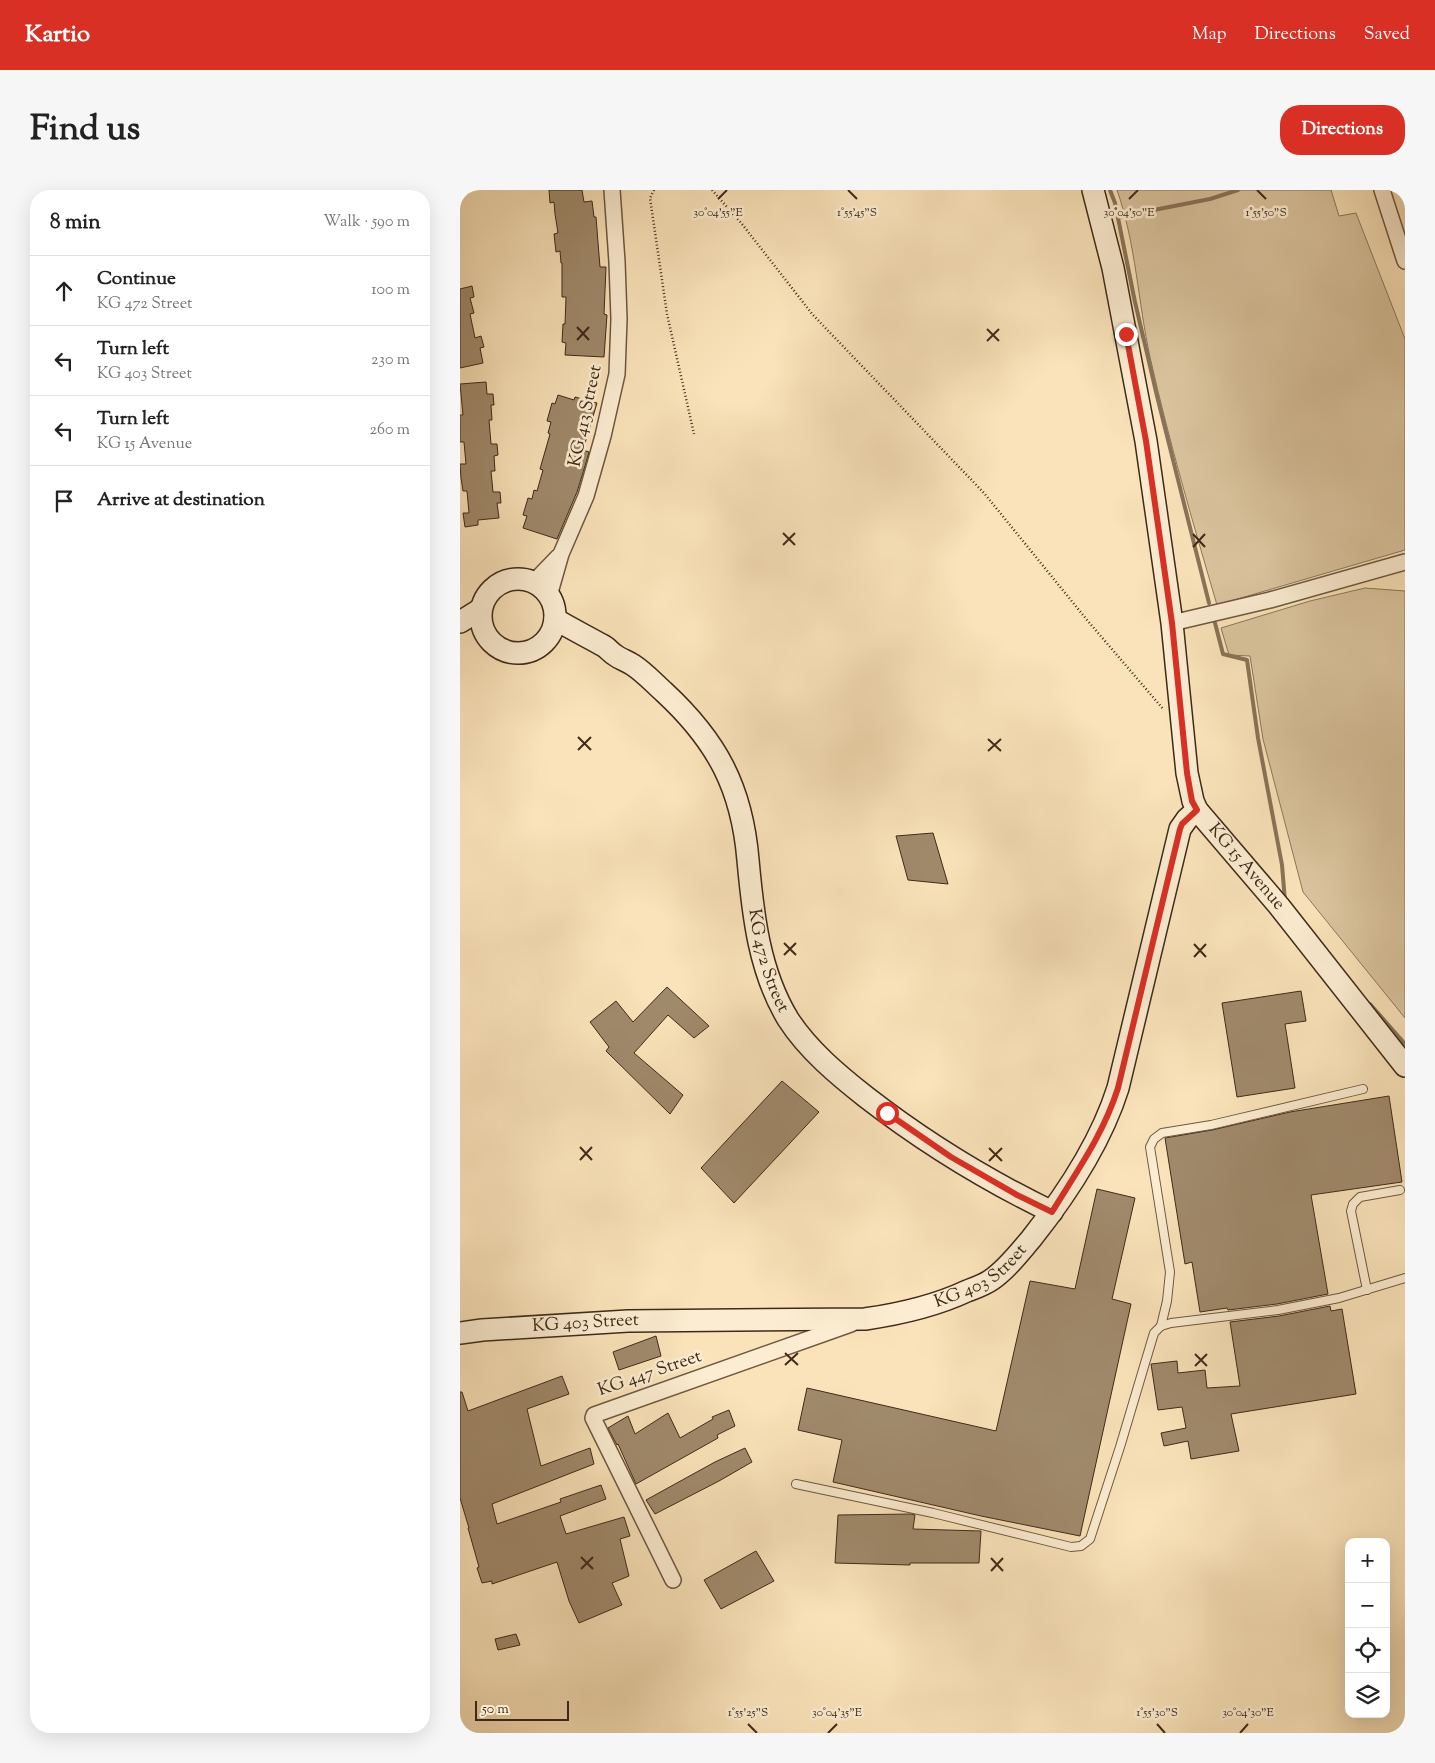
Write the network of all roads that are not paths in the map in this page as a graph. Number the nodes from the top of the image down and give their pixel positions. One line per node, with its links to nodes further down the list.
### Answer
1 (612, 190): 6 (street, KG 413 Street)
2 (1093, 190): 8 (main road, KG 15 Avenue)
3 (1382, 190): 4 (street)
4 (1405, 261)
5 (1405, 562): 8 (street)
6 (541, 590): 7 (main road); 10 (main road)
7 (481, 608): 9 (main road); 11 (main road)
8 (1172, 623): 12 (main road, KG 15 Avenue)
9 (460, 624): 11 (main road)
10 (552, 628): 11 (main road); 16 (main road, KG 472 Street)
11 (483, 630)
12 (1197, 810): 13 (main road, KG 15 Avenue); 16 (main road, KG 403 Street)
13 (1405, 1066)
14 (1363, 1089): 20 (lane)
15 (1400, 1190): 18 (lane)
16 (1052, 1212): 19 (main road, KG 403 Street)
17 (1405, 1278): 18 (lane)
18 (1367, 1290): 20 (lane)
19 (864, 1319): 21 (main road, KG 403 Street); 23 (street, KG 447 Street)
20 (1161, 1326): 22 (lane)
21 (460, 1333)
22 (796, 1484)
23 (673, 1580)

